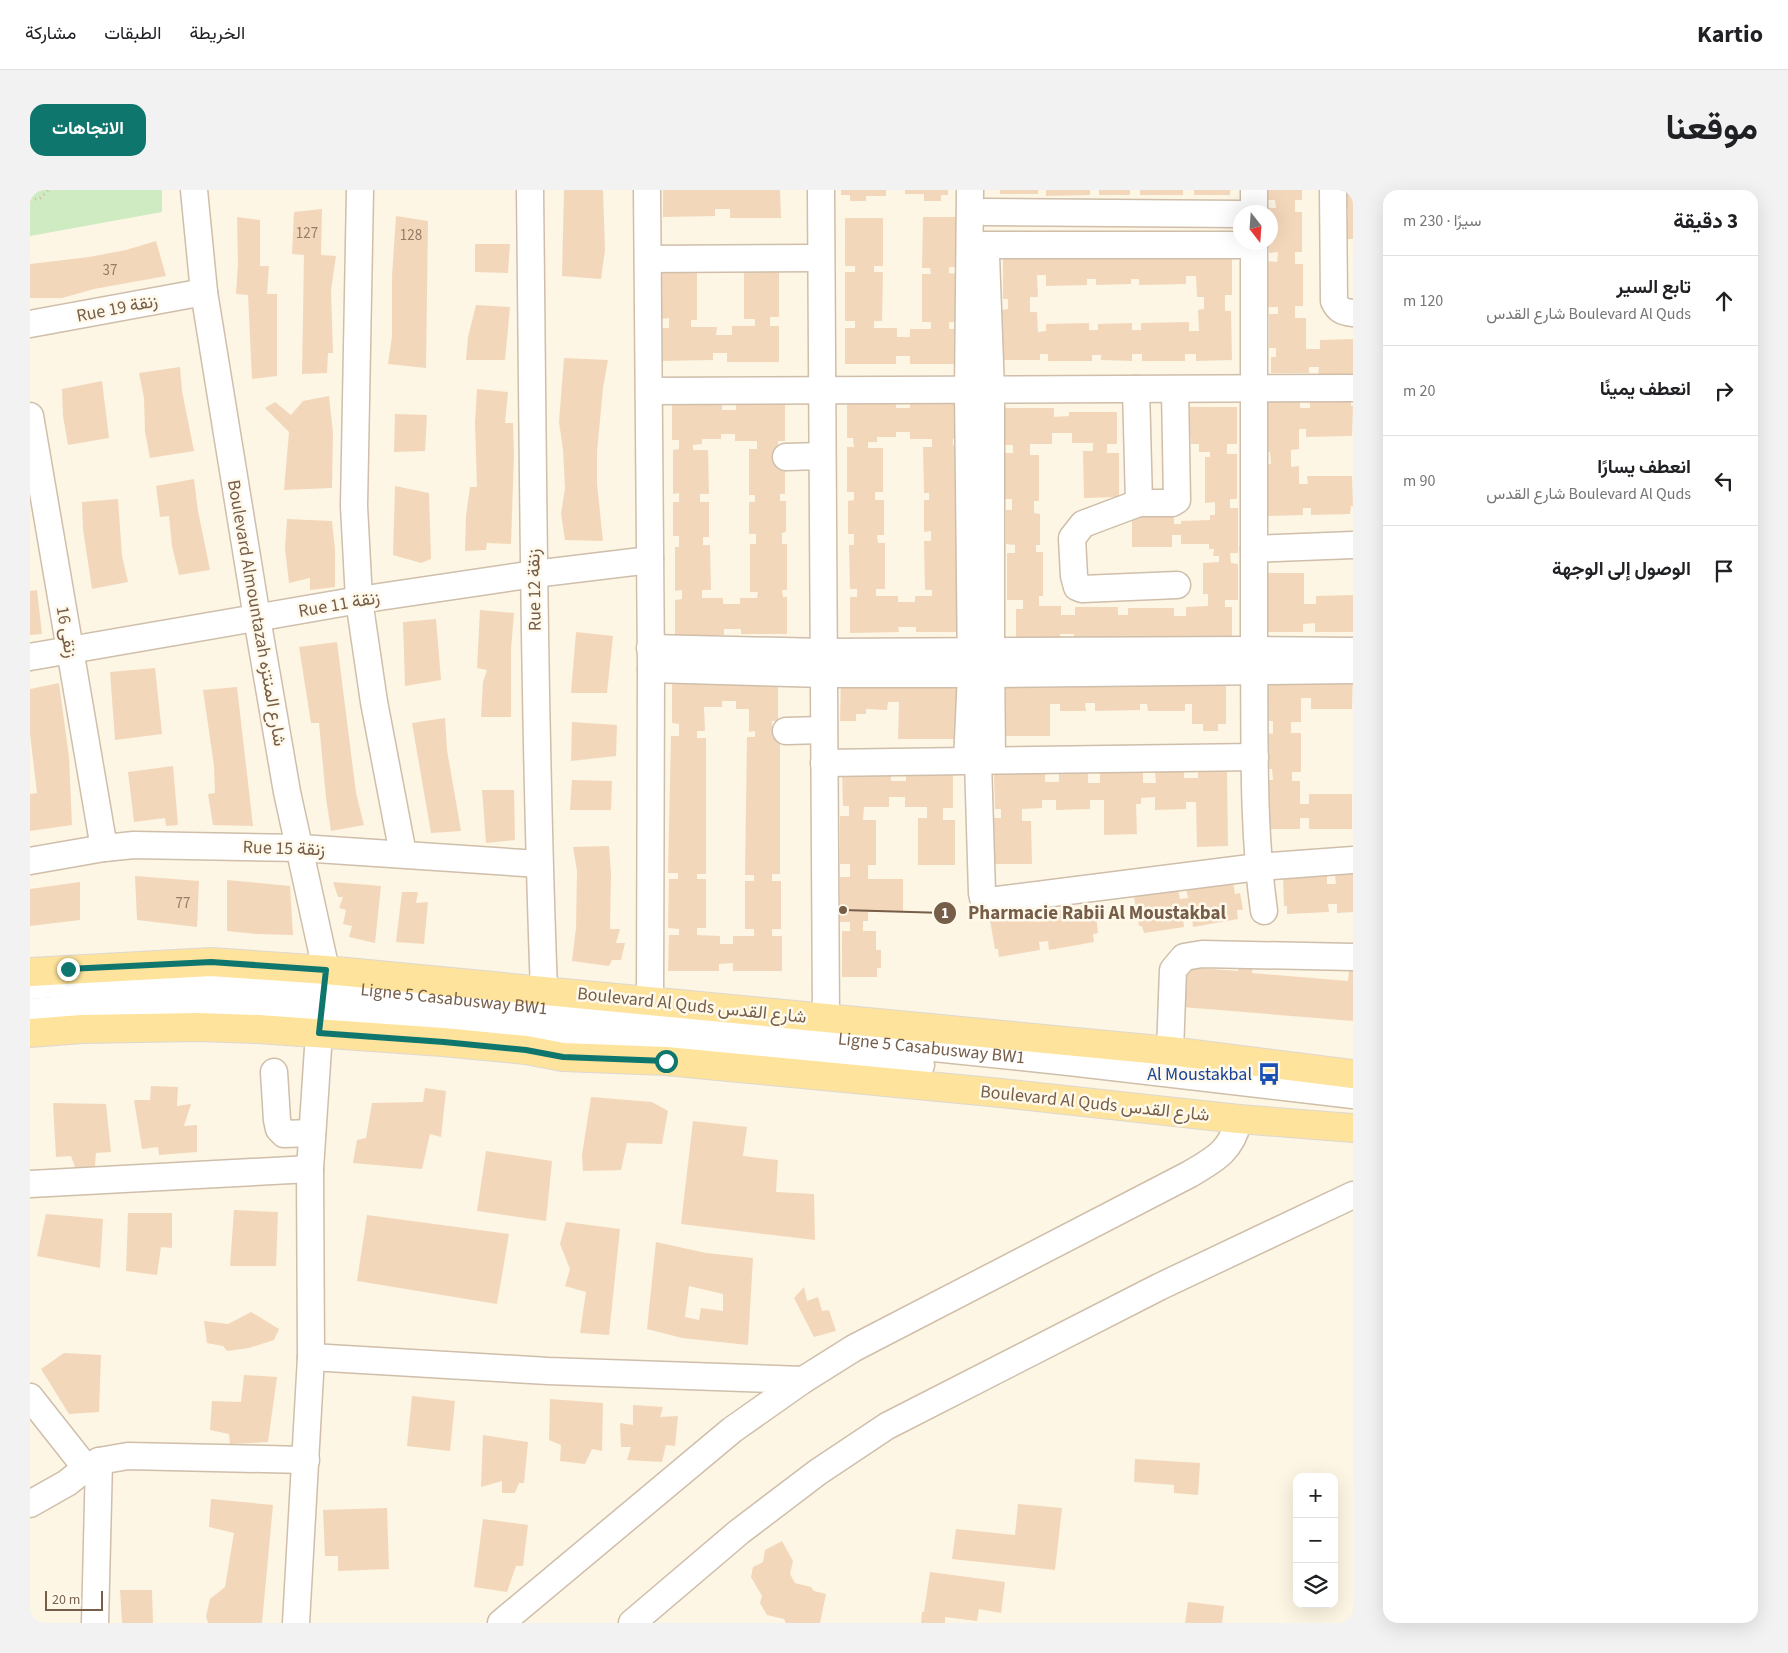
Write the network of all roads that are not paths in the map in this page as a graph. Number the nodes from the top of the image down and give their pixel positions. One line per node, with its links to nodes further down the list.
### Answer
1 (194, 190): 17 (street, Boulevard Almountazah شارع المنتزه)
2 (360, 190): 36 (street)
3 (530, 190): 34 (street, Rue 12 زنقة)
4 (647, 190): 16 (street)
5 (821, 190): 15 (street)
6 (970, 190): 24 (street)
7 (1254, 190): 10 (street)
8 (1333, 190): 18 (street)
9 (985, 201): 11 (street); 13 (street)
10 (1254, 205)
11 (1233, 214)
12 (1233, 244): 13 (street)
13 (985, 245): 24 (street)
14 (1254, 250): 22 (street)
15 (821, 258): 16 (street); 23 (street)
16 (648, 259): 26 (street)
17 (204, 292): 19 (street, Rue 19 زنقة); 37 (street, Boulevard Almountazah شارع المنتزه)
18 (1353, 313)
19 (30, 324)
20 (1353, 388): 22 (street)
21 (1136, 389): 24 (street); 25 (street); 30 (street)
22 (1253, 389): 25 (street); 32 (street)
23 (822, 390): 24 (street); 26 (street); 28 (street)
24 (980, 390): 44 (street)
25 (1175, 390): 30 (street)
26 (649, 391): 33 (street)
27 (30, 416): 38 (street, زنقى 16)
28 (822, 456): 29 (street); 43 (street)
29 (786, 457)
30 (1139, 503): 35 (street)
31 (1353, 545): 32 (street)
32 (1254, 549): 42 (street)
33 (650, 560): 34 (street, Rue 11 زنقة); 41 (street)
34 (534, 574): 36 (street, Rue 11 زنقة); 56 (street, Rue 12 زنقة)
35 (1177, 585)
36 (359, 600): 37 (street, Rue 11 زنقة); 53 (street)
37 (257, 618): 38 (street, Rue 11 زنقة); 52 (street, Boulevard Almountazah شارع المنتزه)
38 (70, 650): 40 (street, Rue 11 زنقة); 51 (street, زنقى 16)
39 (1353, 651): 42 (street)
40 (30, 657)
41 (650, 658): 43 (street); 64 (street)
42 (1255, 660): 44 (street); 45 (street); 48 (street)
43 (824, 663): 44 (street); 46 (street)
44 (981, 663): 49 (street)
45 (1353, 670)
46 (824, 730): 47 (street); 50 (street)
47 (786, 731)
48 (1255, 757): 49 (street); 57 (street)
49 (979, 761): 50 (street); 57 (street)
50 (824, 763): 66 (street)
51 (104, 848): 52 (street, Rue 15 زنقة); 55 (street, Rue 15 زنقة)
52 (301, 848): 53 (street, Rue 15 زنقة); 63 (street, Boulevard Almountazah شارع المنتزه)
53 (404, 854): 56 (street, Rue 15 زنقة)
54 (1353, 860): 57 (street)
55 (30, 861)
56 (539, 864): 62 (street, Rue 12 زنقة)
57 (1258, 867): 58 (street)
58 (1264, 911)
59 (1353, 957): 68 (street)
60 (30, 972): 63 (main road, Boulevard Al Quds شارع القدس)
61 (30, 986): 63 (street, Ligne 5 Casabusway BW1)
62 (544, 990): 63 (main road, Boulevard Al Quds شارع القدس); 64 (main road, Boulevard Al Quds شارع القدس)
63 (323, 1000): 65 (street, Ligne 5 Casabusway BW1); 67 (main road, Boulevard Al Quds شارع القدس); 71 (street, Ligne 5 Casabusway BW1); 72 (street, Ligne 5 Casabusway BW1); 73 (main road, Boulevard Al Quds شارع القدس); 75 (street, Boulevard Almountazah شارع المنتزه)
64 (650, 1000): 66 (main road, Boulevard Al Quds شارع القدس)
65 (30, 1012)
66 (826, 1018): 68 (main road, Boulevard Al Quds شارع القدس)
67 (30, 1033)
68 (1170, 1051): 70 (main road, Boulevard Al Quds شارع القدس)
69 (274, 1072): 75 (street)
70 (1353, 1074)
71 (1353, 1095)
72 (1353, 1107)
73 (1239, 1119): 74 (main road, Boulevard Al Quds شارع القدس); 80 (street)
74 (1353, 1128)
75 (312, 1133): 76 (street, Boulevard Almountazah شارع المنتزه)
76 (310, 1169): 77 (street); 79 (street, Boulevard Almountazah شارع المنتزه)
77 (30, 1184)
78 (1353, 1195): 88 (street)
79 (311, 1356): 80 (street); 82 (street, Boulevard Almountazah شارع المنتزه)
80 (803, 1380): 87 (street)
81 (30, 1397): 83 (street)
82 (306, 1460): 83 (street); 86 (street, Boulevard Almountazah شارع المنتزه)
83 (93, 1464): 84 (street); 85 (street)
84 (30, 1504)
85 (95, 1623)
86 (296, 1623)
87 (501, 1623)
88 (632, 1623)

